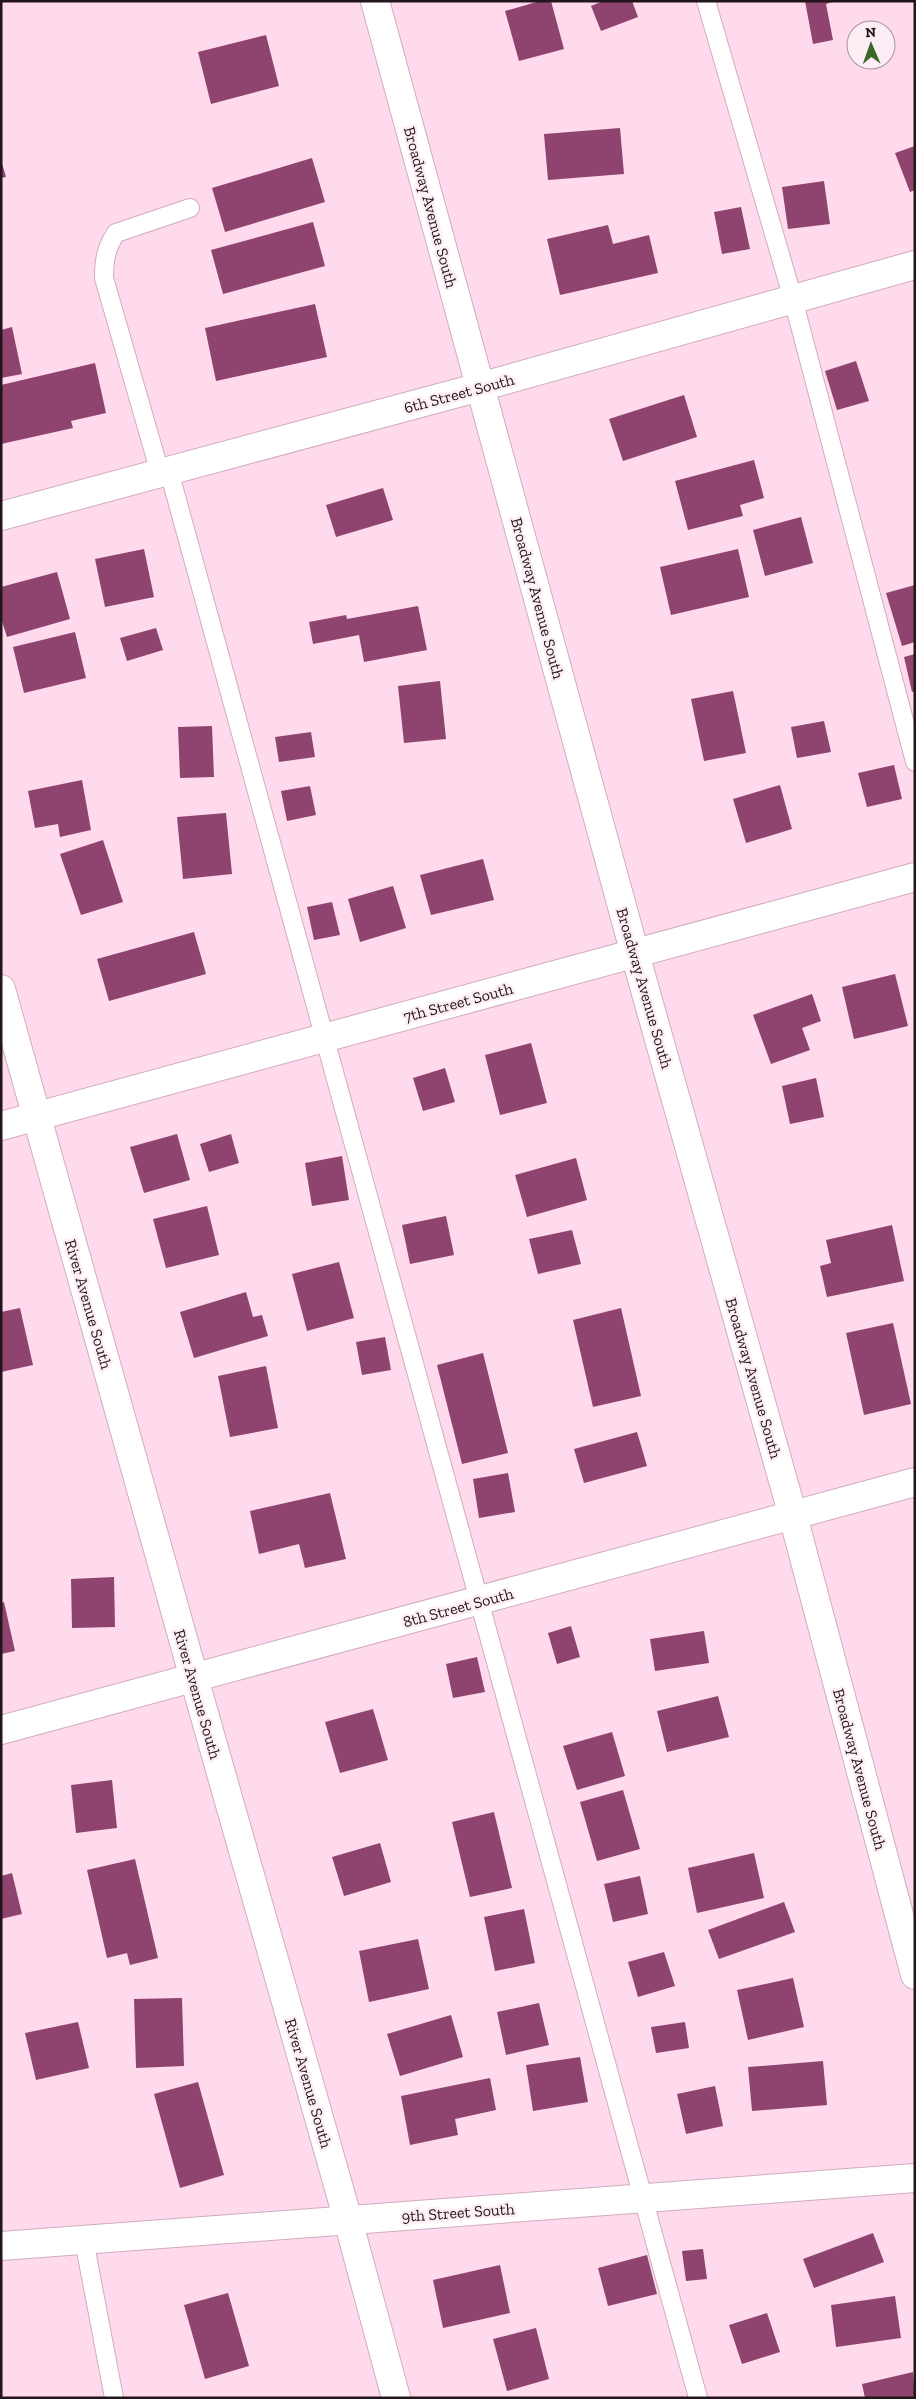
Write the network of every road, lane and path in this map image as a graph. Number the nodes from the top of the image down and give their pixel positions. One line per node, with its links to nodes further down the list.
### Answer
1 (375, 1): 6 (street, Broadway Avenue South)
2 (706, 1): 5 (lane)
3 (190, 208): 7 (lane)
4 (915, 265): 5 (street, 6th Street South)
5 (793, 299): 6 (street, 6th Street South); 9 (lane)
6 (480, 387): 7 (street, 6th Street South); 11 (street, Broadway Avenue South)
7 (164, 472): 8 (street, 6th Street South); 13 (lane)
8 (1, 516)
9 (915, 762)
10 (915, 877): 11 (street, 7th Street South)
11 (635, 954): 13 (street, 7th Street South); 17 (street, Broadway Avenue South)
12 (1, 989): 14 (street, River Avenue South)
13 (324, 1038): 14 (street, 7th Street South); 18 (lane)
14 (37, 1117): 15 (street, 7th Street South); 19 (street, River Avenue South)
15 (1, 1126)
16 (915, 1482): 17 (street, 8th Street South)
17 (793, 1516): 18 (street, 8th Street South); 21 (street, Broadway Avenue South)
18 (477, 1601): 19 (street, 8th Street South); 23 (lane)
19 (194, 1678): 20 (street, 8th Street South); 24 (street, River Avenue South)
20 (1, 1730)
21 (915, 1975)
22 (915, 2178): 23 (street, 9th Street South)
23 (642, 2198): 24 (street, 9th Street South); 29 (lane)
24 (348, 2220): 25 (street, 9th Street South); 28 (street, River Avenue South)
25 (84, 2240): 26 (street, 9th Street South); 27 (lane)
26 (1, 2246)
27 (114, 2398)
28 (396, 2398)
29 (698, 2398)

